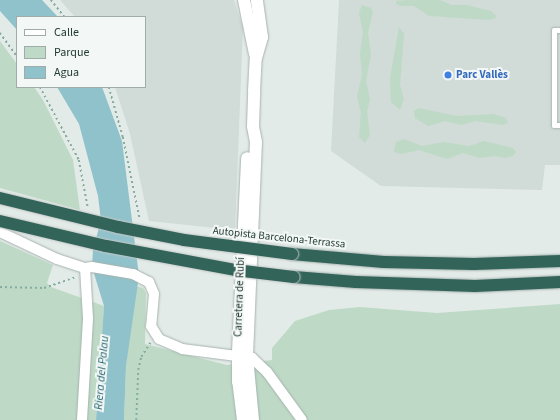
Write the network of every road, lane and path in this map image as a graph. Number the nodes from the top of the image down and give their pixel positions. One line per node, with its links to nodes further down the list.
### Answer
1 (50, 0): 4 (path)
2 (244, 0): 8 (main road, Carretera de Rubí)
3 (256, 0): 8 (main road, Carretera de Rubí)
4 (64, 16)
5 (560, 30): 11 (lane)
6 (0, 33): 7 (path)
7 (16, 55)
8 (256, 58): 12 (main road, Carretera de Rubí)
9 (41, 88): 14 (path)
10 (109, 88): 16 (path)
11 (560, 125)
12 (253, 126): 23 (main road, Carretera de Rubí); 23 (main road, Carretera de Rubí)
13 (0, 198): 18 (highway, Autopista Barcelona-Terrassa, bridge)
14 (87, 216)
15 (0, 222): 20 (highway, bridge)
16 (141, 222)
17 (0, 232): 19 (street)
18 (560, 261)
19 (86, 271): 21 (path); 22 (street); 24 (street)
20 (560, 282)
21 (0, 287)
22 (155, 335): 23 (street); 25 (path)
23 (242, 356): 26 (main road, Carretera de Rubí); 27 (main road); 28 (street)
24 (82, 420)
25 (136, 420)
26 (243, 420)
27 (253, 420)
28 (302, 420)

